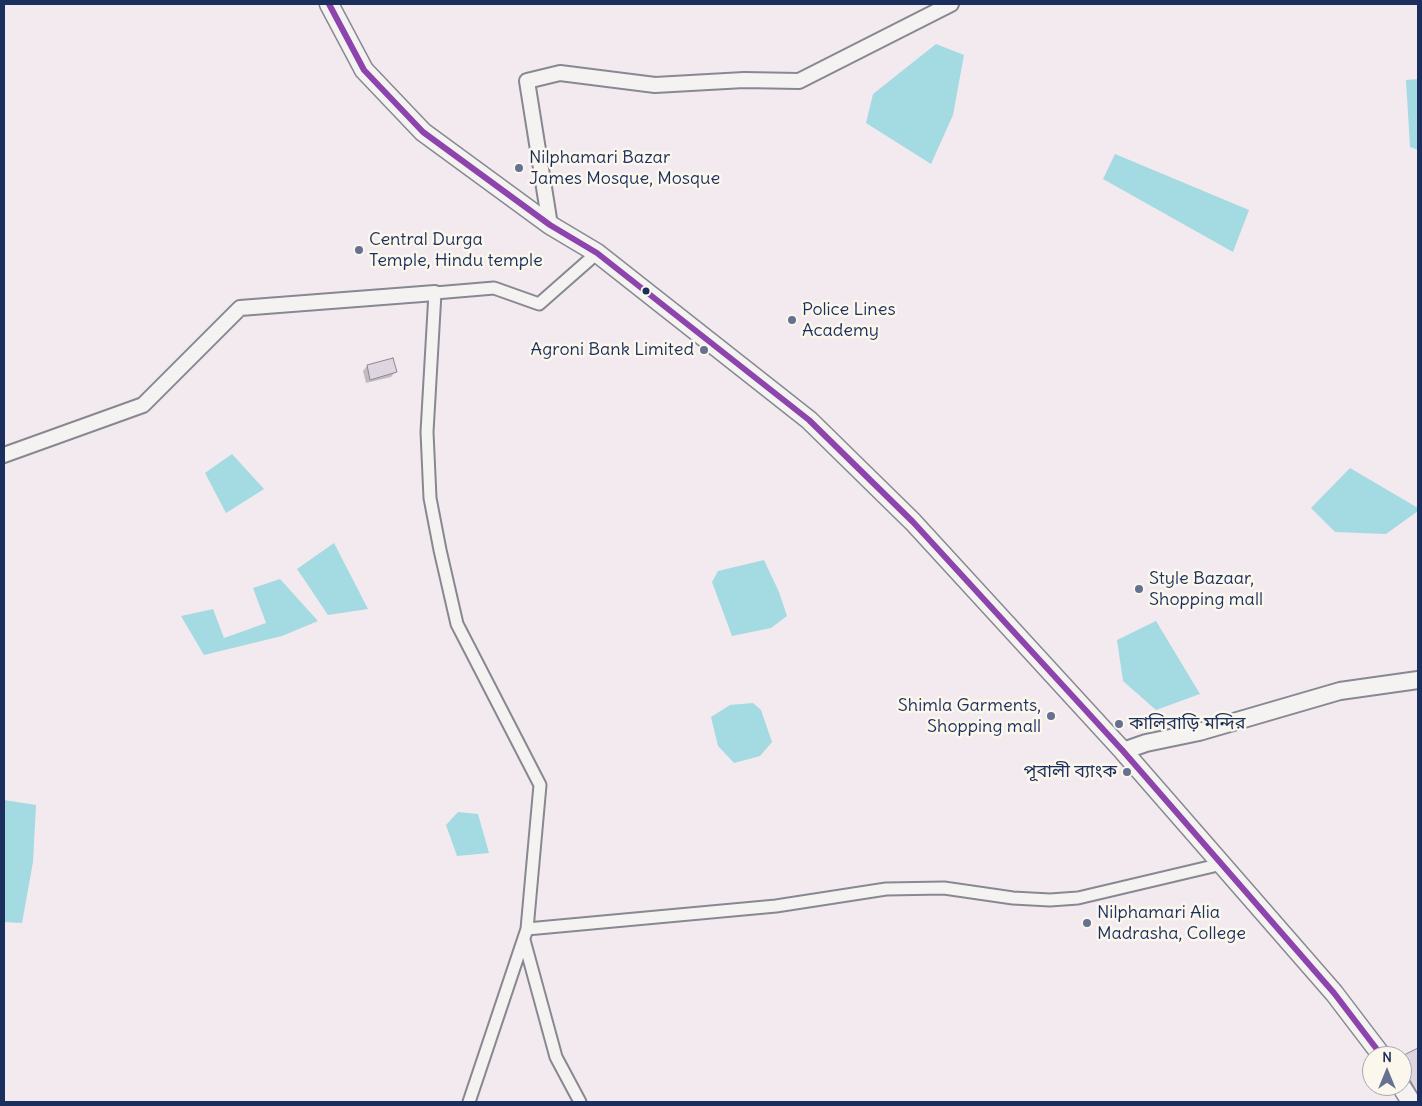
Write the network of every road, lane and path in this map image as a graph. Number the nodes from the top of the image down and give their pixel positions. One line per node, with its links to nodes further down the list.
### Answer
1 (328, 4): 3 (main road)
2 (951, 4): 3 (street)
3 (550, 225): 4 (main road)
4 (597, 253): 5 (street); 8 (main road)
5 (435, 293): 6 (street); 10 (street)
6 (4, 455)
7 (1418, 680): 8 (main road)
8 (1123, 751): 9 (main road)
9 (1222, 864): 10 (street); 12 (main road)
10 (527, 929): 11 (street)
11 (524, 940): 13 (street); 14 (street)
12 (1374, 1046)
13 (469, 1102)
14 (580, 1102)

